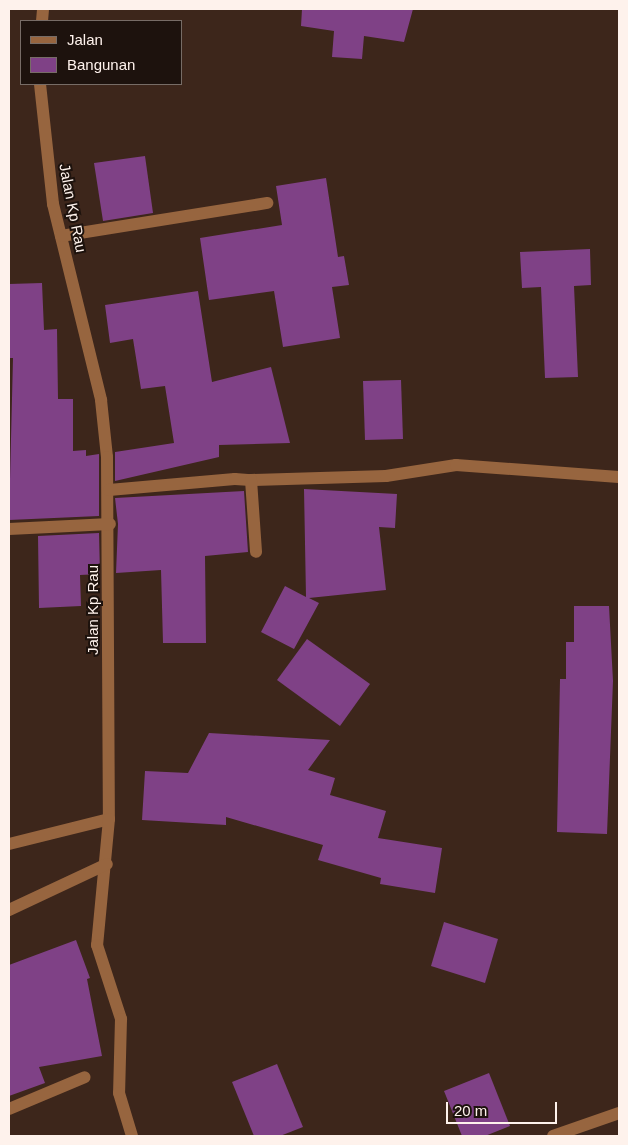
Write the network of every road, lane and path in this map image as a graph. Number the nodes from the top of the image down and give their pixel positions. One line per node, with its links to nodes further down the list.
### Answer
1 (40, 85): 3 (street, Jalan Kp Rau)
2 (267, 203): 3 (street)
3 (61, 236): 6 (street, Jalan Kp Rau)
4 (619, 477): 5 (street)
5 (251, 480): 6 (street); 9 (street)
6 (109, 490): 7 (street, Jalan Kp Rau)
7 (110, 524): 8 (street); 10 (street, Jalan Kp Rau)
8 (9, 529)
9 (256, 552)
10 (109, 819): 11 (street); 12 (street, Jalan Kp Rau)
11 (9, 844)
12 (107, 864): 13 (street); 17 (street, Jalan Kp Rau)
13 (9, 910)
14 (85, 1077): 15 (street)
15 (9, 1108)
16 (619, 1113): 18 (street)
17 (132, 1136)
18 (553, 1136)

